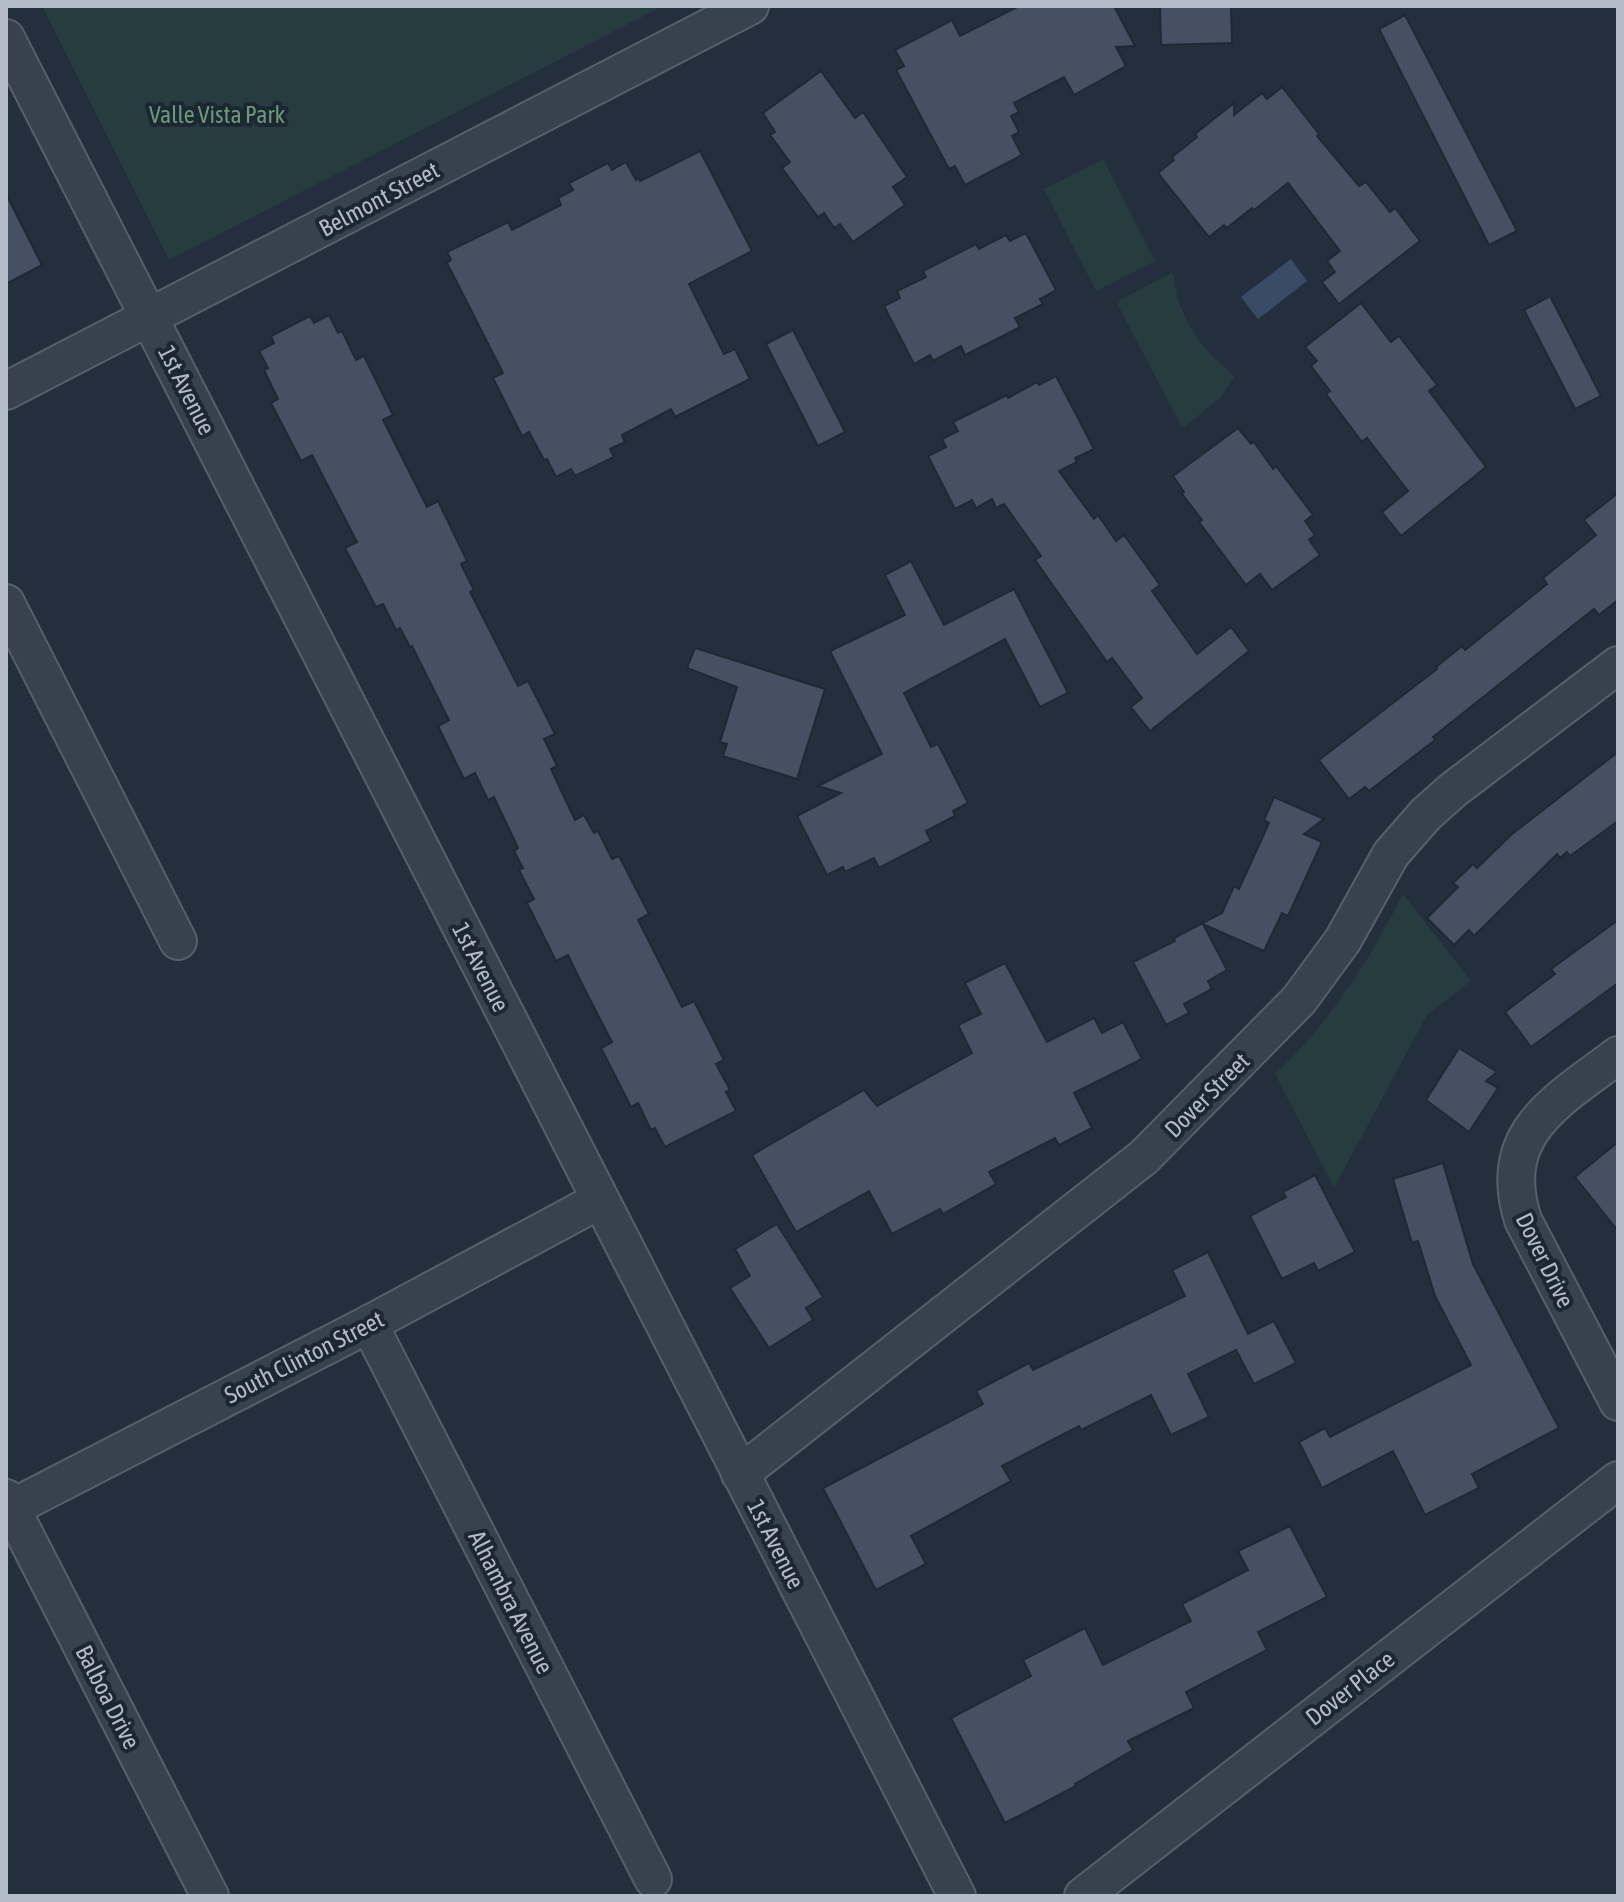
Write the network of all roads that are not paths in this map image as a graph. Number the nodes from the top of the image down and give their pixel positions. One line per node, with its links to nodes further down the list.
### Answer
1 (750, 6): 3 (street, Belmont Street)
2 (6, 38): 3 (street, 1st Avenue)
3 (151, 318): 4 (street, Belmont Street); 9 (street, 1st Avenue)
4 (6, 391)
5 (6, 603): 7 (street)
6 (1618, 665): 12 (street, Dover Street)
7 (178, 941)
8 (1618, 1055): 11 (street, Dover Drive)
9 (600, 1200): 10 (street, South Clinton Street); 12 (street, 1st Avenue)
10 (369, 1324): 14 (street, South Clinton Street); 15 (street, Alhambra Avenue)
11 (1618, 1402)
12 (740, 1474): 17 (street, 1st Avenue)
13 (1618, 1480): 18 (street, Dover Place)
14 (8, 1506): 16 (street, Balboa Drive)
15 (653, 1879)
16 (210, 1896)
17 (957, 1896)
18 (1083, 1896)

